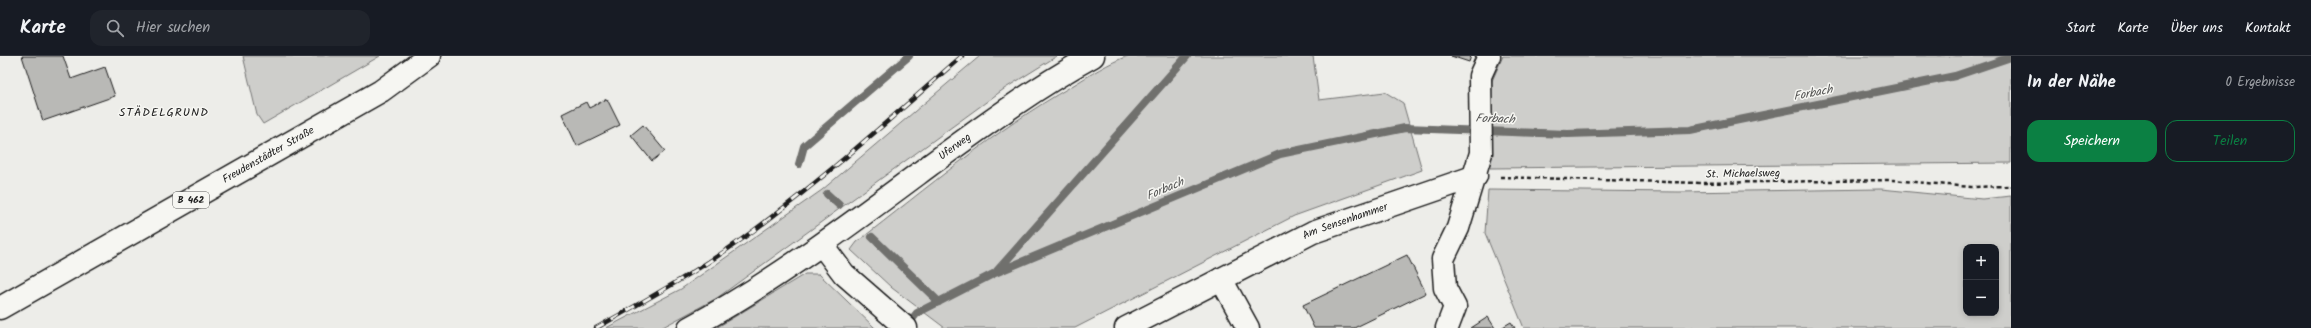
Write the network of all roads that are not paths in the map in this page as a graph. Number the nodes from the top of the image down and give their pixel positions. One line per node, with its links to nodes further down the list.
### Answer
1 (429, 56): 7 (street, Freudenstädter Straße / B 462)
2 (1093, 56): 5 (street, Uferweg)
3 (1489, 56): 4 (street)
4 (1476, 176): 6 (street, Am Sensenhammer); 12 (street)
5 (822, 245): 8 (street, Uferweg); 9 (street)
6 (1221, 279): 10 (street, Am Sensenhammer); 11 (street)
7 (0, 308)
8 (689, 328)
9 (906, 328)
10 (1126, 328)
11 (1248, 328)
12 (1448, 328)

